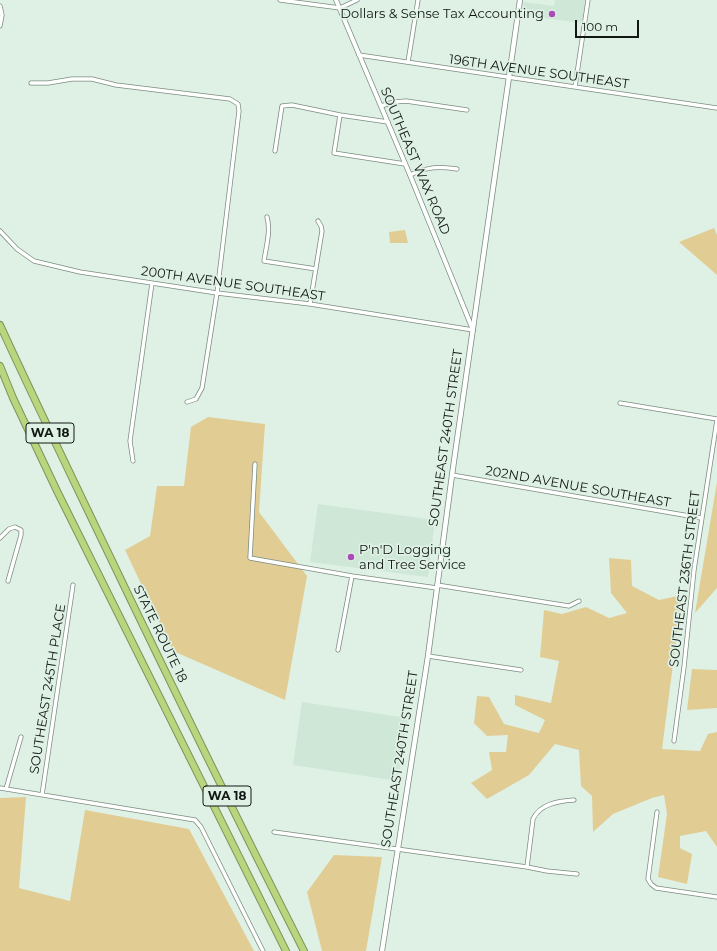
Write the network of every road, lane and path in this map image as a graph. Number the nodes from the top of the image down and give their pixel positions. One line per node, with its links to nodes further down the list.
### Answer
1 (280, 0): 8 (street)
2 (336, 0): 8 (street, SOUTHEAST WAX ROAD)
3 (358, 0): 8 (street)
4 (418, 0): 11 (street)
5 (520, 0): 12 (main road, SOUTHEAST 240TH STREET)
6 (588, 0): 14 (street)
7 (0, 6): 9 (street)
8 (340, 8): 10 (street, SOUTHEAST WAX ROAD)
9 (0, 26)
10 (359, 55): 11 (street, 196TH AVENUE SOUTHEAST); 15 (street, SOUTHEAST WAX ROAD)
11 (408, 62): 12 (street, 196TH AVENUE SOUTHEAST)
12 (510, 77): 14 (street, 196TH AVENUE SOUTHEAST); 32 (main road, SOUTHEAST 240TH STREET)
13 (31, 84): 29 (street)
14 (575, 87): 16 (street, 196TH AVENUE SOUTHEAST)
15 (381, 106): 17 (street); 19 (street, SOUTHEAST WAX ROAD)
16 (717, 108)
17 (467, 110)
18 (340, 115): 19 (street); 20 (street); 21 (street)
19 (388, 122): 21 (street, SOUTHEAST WAX ROAD)
20 (275, 151)
21 (405, 164): 23 (street, SOUTHEAST WAX ROAD)
22 (457, 169): 23 (street)
23 (410, 175): 32 (street, SOUTHEAST WAX ROAD)
24 (267, 217): 27 (street)
25 (318, 221): 27 (street)
26 (1, 232): 28 (street, 200TH AVENUE SOUTHEAST)
27 (316, 269): 30 (street)
28 (152, 283): 29 (street, 200TH AVENUE SOUTHEAST); 37 (street)
29 (217, 293): 30 (street, 200TH AVENUE SOUTHEAST); 34 (street)
30 (310, 304): 32 (street, 200TH AVENUE SOUTHEAST)
31 (0, 325): 64 (highway, STATE ROUTE 18 / WA 18)
32 (473, 330): 39 (main road, SOUTHEAST 240TH STREET)
33 (0, 366): 63 (highway, WA 18)
34 (187, 402)
35 (620, 403): 36 (street)
36 (717, 420): 40 (street, SOUTHEAST 236TH STREET)
37 (133, 462)
38 (255, 464): 42 (street)
39 (452, 476): 40 (street, 202ND AVENUE SOUTHEAST); 45 (main road, SOUTHEAST 240TH STREET)
40 (701, 518): 51 (street, SOUTHEAST 236TH STREET)
41 (0, 538): 43 (street)
42 (352, 576): 45 (street); 47 (street)
43 (8, 581)
44 (74, 585): 54 (street, SOUTHEAST 245TH PLACE)
45 (437, 586): 46 (street); 48 (main road, SOUTHEAST 240TH STREET)
46 (578, 601)
47 (338, 650)
48 (428, 656): 49 (street); 58 (main road, SOUTHEAST 240TH STREET)
49 (521, 670)
50 (21, 737): 53 (street)
51 (674, 741)
52 (0, 788): 53 (street)
53 (6, 789): 54 (street)
54 (42, 795): 62 (street)
55 (574, 800): 59 (street)
56 (658, 812): 61 (street)
57 (274, 832): 58 (street)
58 (397, 849): 59 (street); 65 (main road, SOUTHEAST 240TH STREET)
59 (527, 867): 60 (street)
60 (578, 874)
61 (717, 898)
62 (263, 951)
63 (286, 951)
64 (304, 951)
65 (382, 951)

